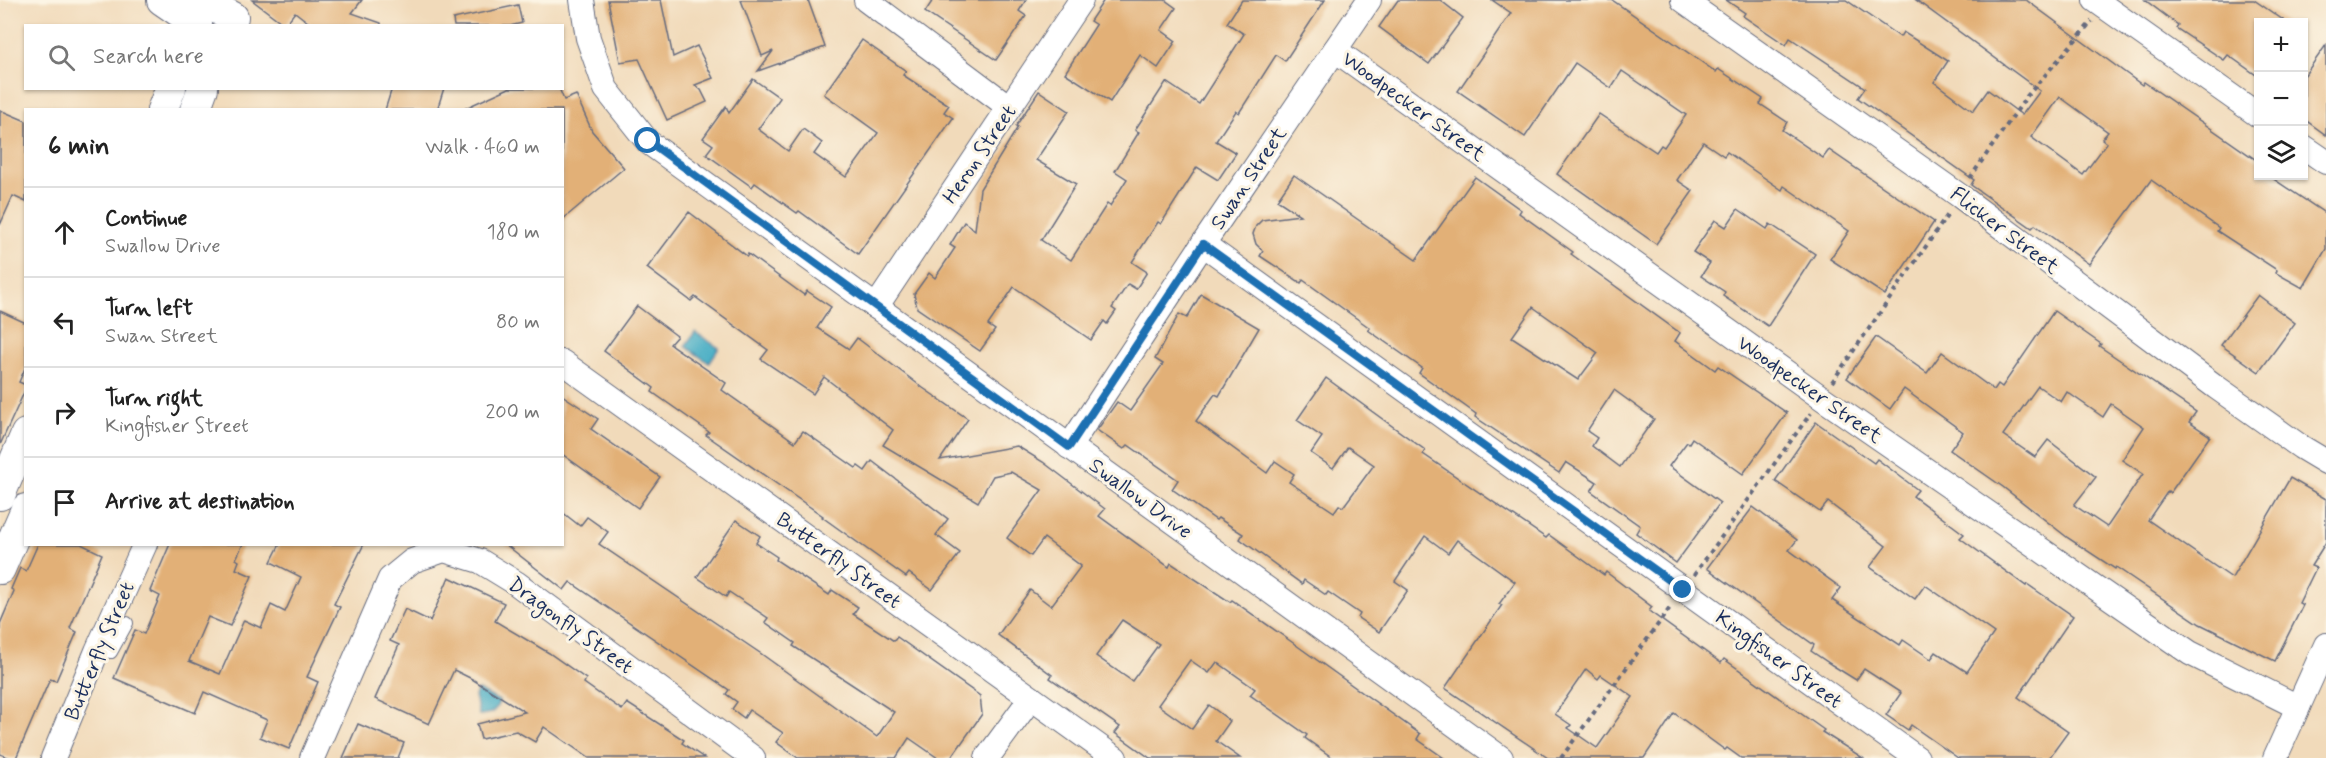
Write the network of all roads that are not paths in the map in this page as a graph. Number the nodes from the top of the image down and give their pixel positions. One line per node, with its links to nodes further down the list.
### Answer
1 (162, 0): 8 (street)
2 (582, 0): 19 (street, Swallow Drive)
3 (866, 0): 12 (street)
4 (1081, 0): 12 (street, Heron Street)
5 (1369, 0): 9 (street, Swan Street)
6 (1683, 0): 23 (street, Flicker Street)
7 (2095, 0): 15 (street)
8 (213, 12)
9 (1335, 50): 18 (street, Swan Street); 32 (street, Woodpecker Street)
10 (170, 90): 13 (street)
11 (202, 90): 14 (street)
12 (1009, 107): 19 (street, Heron Street)
13 (163, 108)
14 (196, 108)
15 (2254, 111)
16 (2308, 150): 17 (street)
17 (2326, 162)
18 (1203, 244): 21 (street, Swan Street); 39 (street, Kingfisher Street)
19 (876, 307): 21 (street, Swallow Drive)
20 (564, 363): 31 (street, Butterfly Street)
21 (1069, 447): 38 (street, Swallow Drive)
22 (22, 451): 24 (street)
23 (2326, 462)
24 (0, 495)
25 (24, 514): 27 (street)
26 (144, 546): 30 (street, Butterfly Street)
27 (0, 569)
28 (127, 624): 30 (lane)
29 (2326, 645): 32 (street)
30 (97, 651): 33 (street, Butterfly Street)
31 (1031, 698): 36 (street); 37 (street, Butterfly Street)
32 (2298, 707): 40 (street)
33 (53, 758)
34 (312, 758): 35 (street, Dragonfly Street)
35 (753, 758)
36 (987, 758)
37 (1115, 758)
38 (1501, 758)
39 (1917, 758)
40 (2275, 758)

